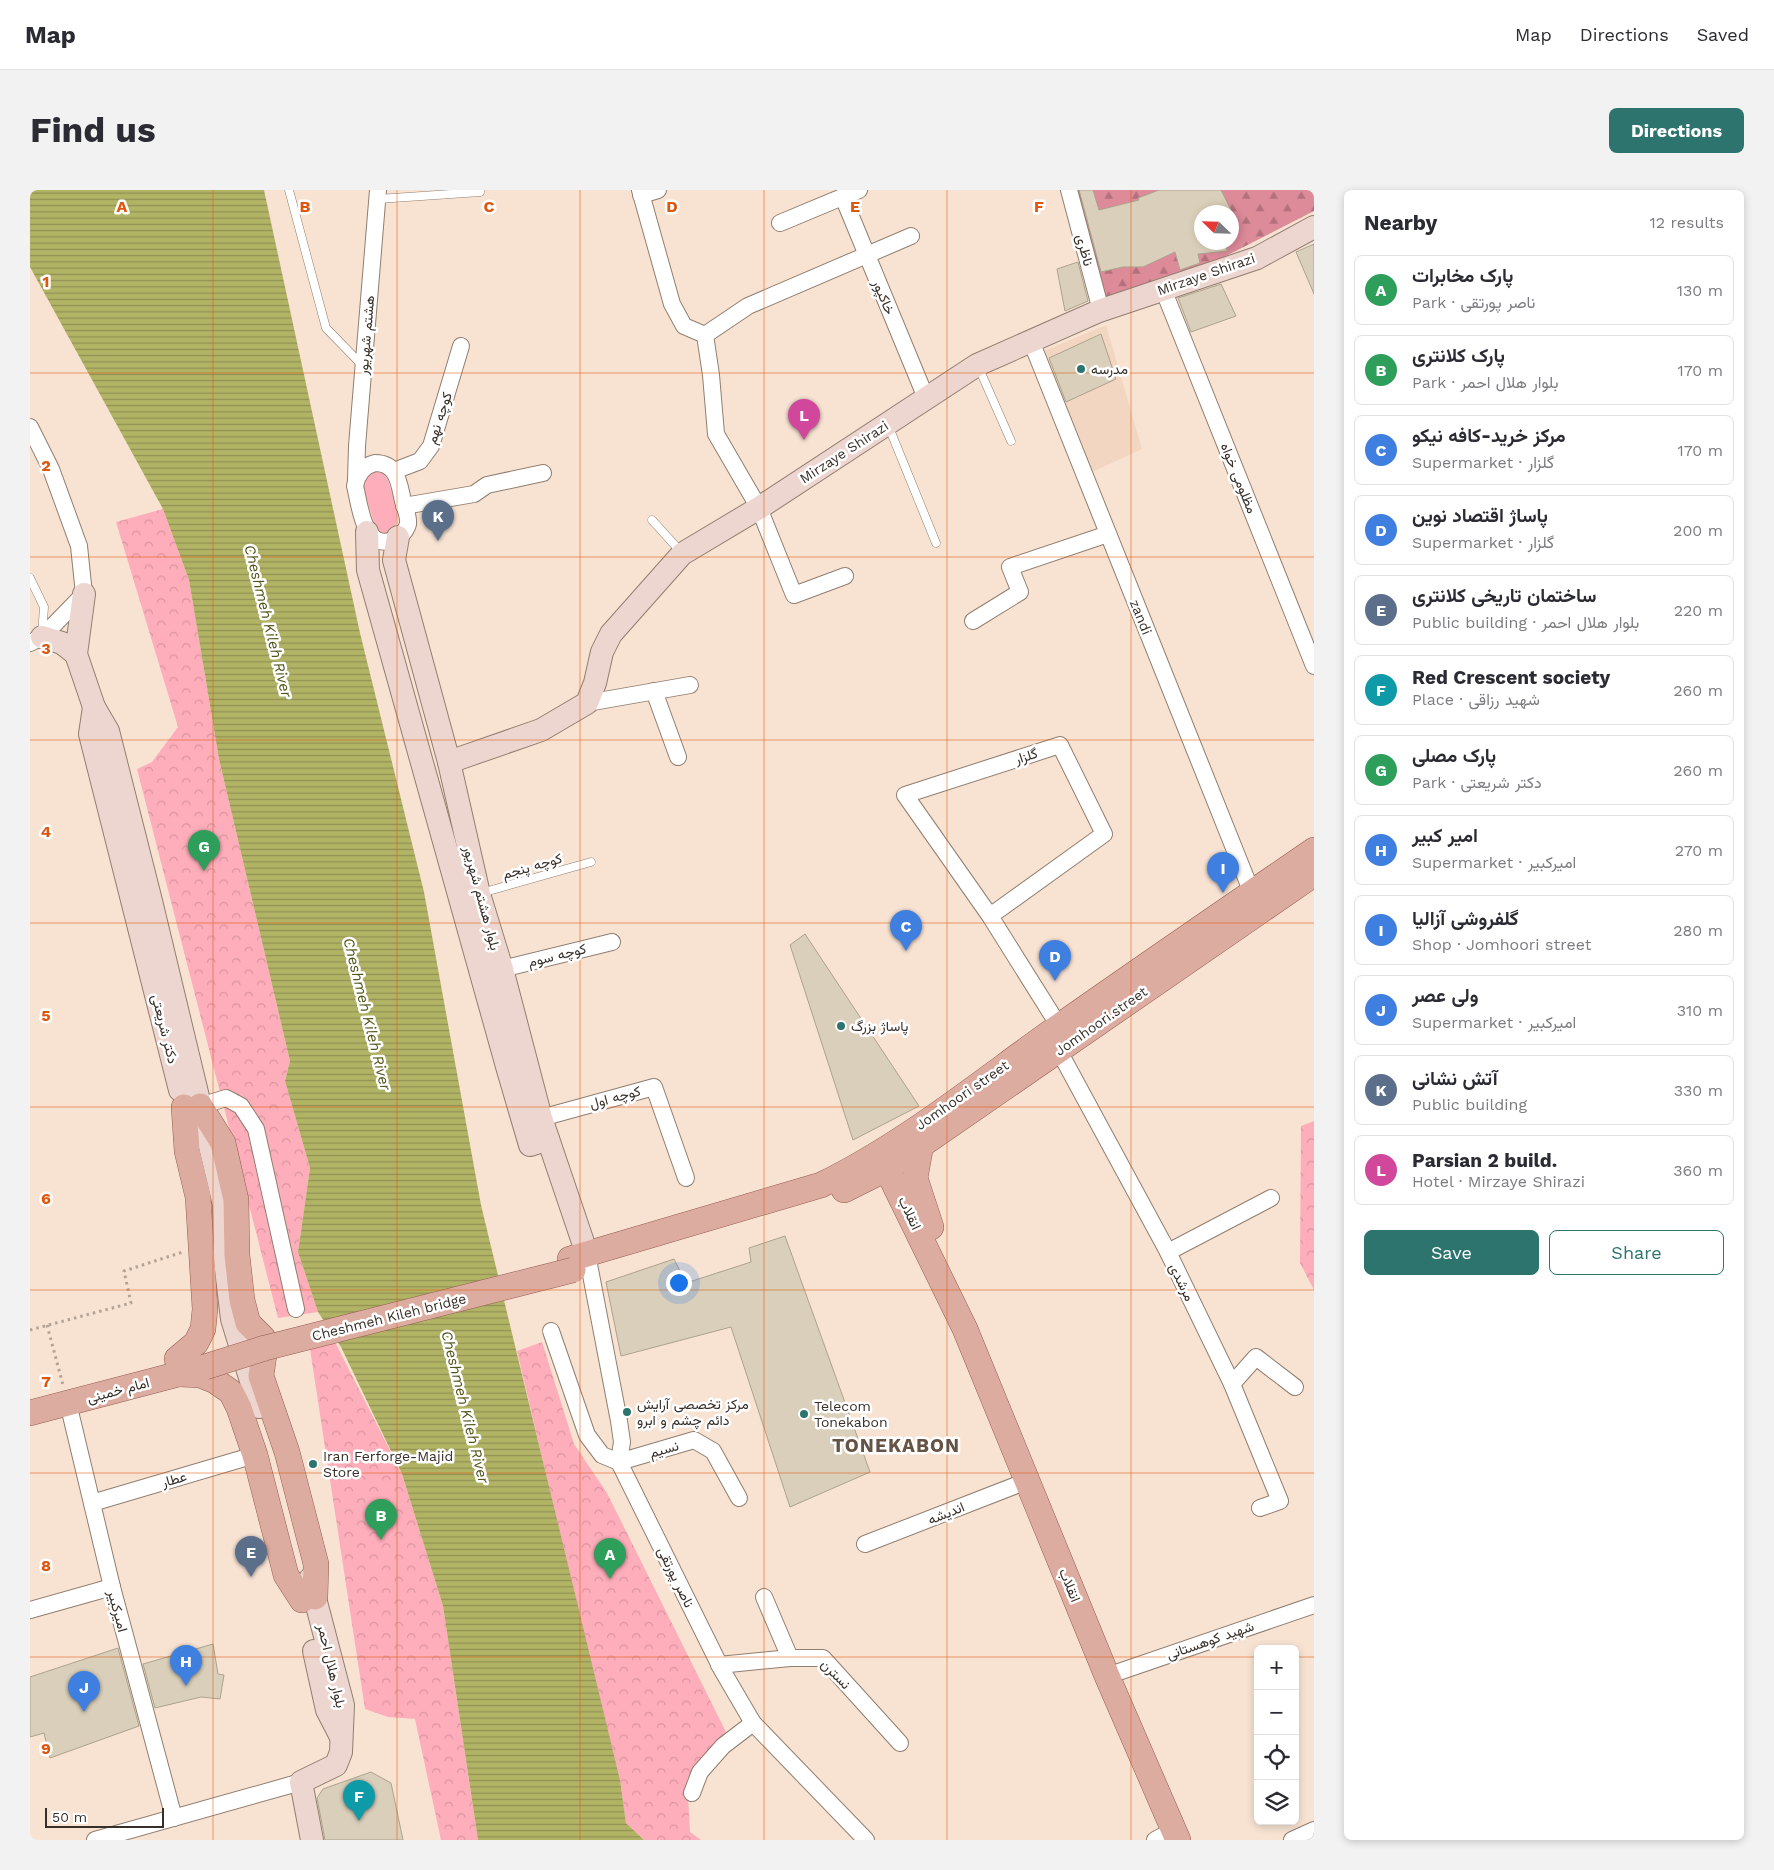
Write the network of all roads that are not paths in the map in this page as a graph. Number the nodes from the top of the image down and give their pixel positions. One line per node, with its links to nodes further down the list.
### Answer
1 (288, 190): 19 (lane)
2 (480, 190): 7 (lane)
3 (658, 190): 6 (street)
4 (859, 190): 8 (street)
5 (1069, 190): 14 (street, ناظری)
6 (640, 192): 15 (street)
7 (378, 194): 19 (street, هشتم شهریور)
8 (843, 196): 9 (street); 12 (street, خاکپور)
9 (780, 223)
10 (1314, 227): 13 (street, Mirzaye Shirazi)
11 (911, 236): 12 (street)
12 (866, 255): 15 (street); 20 (street, خاکپور)
13 (1163, 289): 14 (street, Mirzaye Shirazi); 41 (street, مظلومی خواه)
14 (1099, 311): 16 (street, Mirzaye Shirazi)
15 (705, 335): 28 (street)
16 (1031, 341): 18 (street, Mirzaye Shirazi); 31 (street, zandi)
17 (460, 346): 24 (street, کوچه نهم)
18 (977, 365): 20 (street, Mirzaye Shirazi); 23 (lane)
19 (364, 367): 26 (street, هشتم شهریور)
20 (926, 398): 21 (street, Mirzaye Shirazi)
21 (888, 424): 28 (street, Mirzaye Shirazi); 33 (lane)
22 (30, 427): 37 (street)
23 (1011, 441)
24 (394, 471): 26 (street); 27 (street)
25 (543, 473): 27 (street)
26 (356, 480): 30 (street)
27 (404, 506): 32 (street)
28 (759, 508): 34 (street, Mirzaye Shirazi); 35 (street)
29 (652, 520): 34 (lane)
30 (367, 532): 32 (street); 58 (street, بلوار هشتم شهریور)
31 (1108, 534): 38 (street); 50 (street, zandi)
32 (398, 538): 46 (street, بلوار هشتم شهریور)
33 (936, 543)
34 (682, 554): 44 (street, Mirzaye Shirazi)
35 (845, 576)
36 (30, 578): 39 (lane)
37 (84, 594): 39 (street); 40 (street, دکتر شریعتی)
38 (973, 621)
39 (36, 640): 40 (street)
40 (76, 654): 57 (street, دکتر شریعتی)
41 (1314, 666)
42 (690, 685): 43 (street)
43 (654, 691): 44 (street); 45 (street)
44 (587, 703): 46 (street)
45 (678, 757)
46 (449, 762): 51 (street, بلوار هشتم شهریور)
47 (1314, 850): 50 (main road, Jomhoori street)
48 (591, 862): 51 (lane, کوچه پنجم)
49 (1314, 874): 56 (main road, Jomhoori.street)
50 (1252, 893): 55 (main road, Jomhoori street)
51 (479, 894): 54 (street, بلوار هشتم شهریور)
52 (990, 916): 52 (street, گلزار); 55 (street, گلزار)
53 (612, 942): 54 (street, کوچه سوم)
54 (502, 969): 58 (street, بلوار هشتم شهریور)
55 (1059, 1026): 60 (main road, Jomhoori street)
56 (1059, 1051): 59 (main road, Jomhoori.street); 63 (street, مرشدی)
57 (192, 1106): 65 (street); 68 (main road); 69 (street, دکتر شریعتی); 71 (main road)
58 (540, 1134): 61 (street, کوچه اول); 64 (street, بلوار هشتم شهریور)
59 (921, 1146): 60 (main road, Jomhoori.street); 66 (main road, انقلاب)
60 (884, 1160): 64 (main road, Jomhoori street); 66 (main road, انقلاب)
61 (686, 1178)
62 (1271, 1198): 63 (street)
63 (1168, 1252): 72 (street, مرشدی)
64 (580, 1262): 68 (main road, Cheshmeh Kileh bridge); 78 (street)
65 (296, 1309)
66 (965, 1329): 79 (main road, انقلاب)
67 (551, 1331): 78 (street)
68 (264, 1343): 70 (main road, Cheshmeh Kileh bridge); 86 (main road)
69 (234, 1351): 86 (street, بلوار هلال احمر)
70 (203, 1361): 71 (main road, امام خمینی)
71 (178, 1366): 75 (main road, امام خمینی); 77 (main road)
72 (1232, 1384): 73 (street); 82 (street, مرشدی)
73 (1296, 1387)
74 (30, 1395): 75 (main road, امام خمینی)
75 (66, 1395): 76 (main road, امام خمینی); 81 (street, امیرکبیر)
76 (30, 1413)
77 (255, 1455): 81 (street, عطار); 86 (main road)
78 (619, 1462): 80 (street, نسیم); 90 (street, ناصر پورتقی)
79 (1027, 1481): 83 (street, اندیشه); 91 (main road, انقلاب)
80 (740, 1498)
81 (92, 1503): 84 (street, امیرکبیر)
82 (1260, 1508)
83 (865, 1544)
84 (112, 1587): 88 (street); 96 (street, امیرکبیر)
85 (764, 1597): 89 (street)
86 (309, 1599): 94 (street, بلوار هلال احمر)
87 (1314, 1604): 91 (street, شهید کوهستانی)
88 (30, 1610)
89 (790, 1658): 90 (street, نسترن); 93 (street, نسترن)
90 (719, 1665): 92 (street, ناصر پورتقی)
91 (1107, 1676): 98 (main road, انقلاب)
92 (753, 1723): 95 (street); 101 (street, ناصر پورتقی)
93 (900, 1743)
94 (301, 1782): 96 (street); 100 (street)
95 (692, 1793)
96 (174, 1818): 99 (street)
97 (1314, 1830): 102 (street)
98 (1168, 1837)
99 (95, 1840)
100 (312, 1840)
101 (866, 1840)
102 (1292, 1840)

